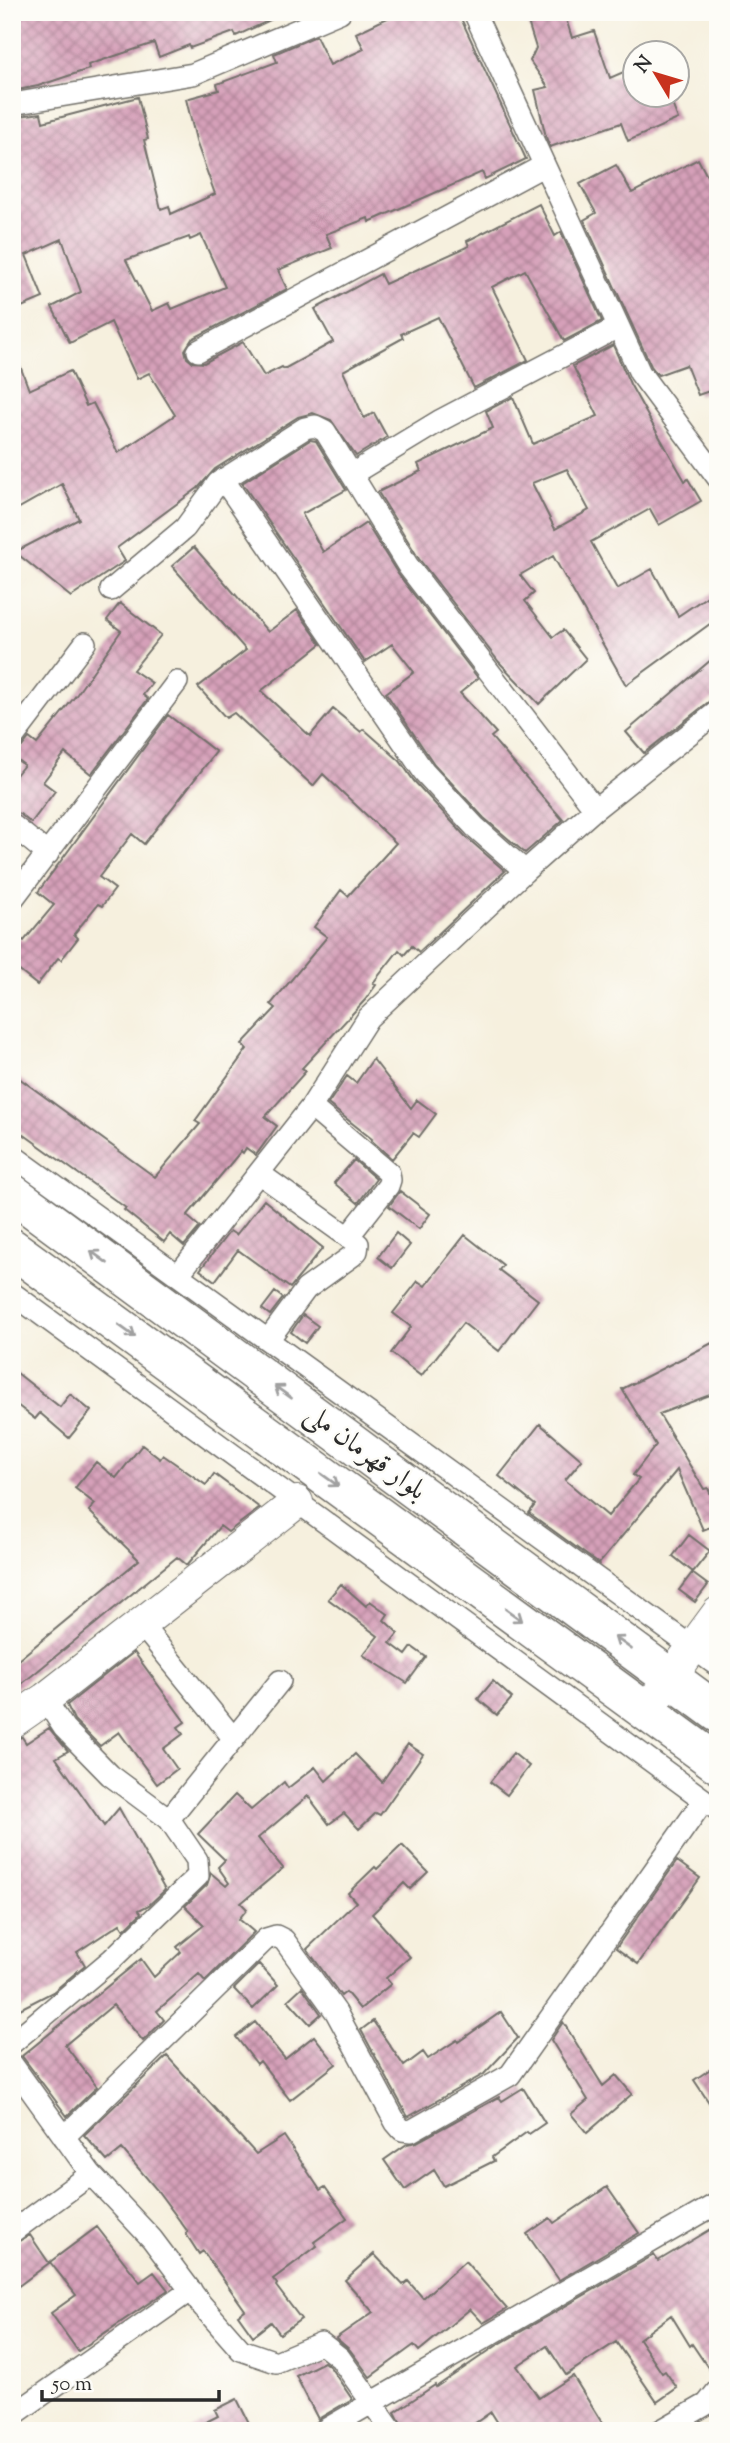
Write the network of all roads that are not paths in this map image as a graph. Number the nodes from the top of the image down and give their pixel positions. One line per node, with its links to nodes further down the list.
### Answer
1 (340, 12): 3 (street)
2 (474, 12): 4 (street)
3 (12, 104)
4 (543, 166): 5 (street); 6 (street)
5 (618, 327): 7 (street); 8 (street)
6 (198, 351)
7 (352, 474): 9 (street); 15 (street)
8 (718, 478)
9 (223, 479): 10 (street); 18 (street)
10 (111, 590)
11 (85, 643): 14 (street)
12 (177, 682): 17 (street)
13 (718, 711): 15 (street)
14 (12, 740)
15 (595, 809): 18 (street)
16 (12, 825): 17 (street)
17 (48, 854): 19 (street)
18 (525, 870): 20 (street)
19 (12, 901)
20 (311, 1107): 22 (street); 24 (street)
21 (12, 1154): 26 (street)
22 (260, 1174): 24 (street); 26 (street)
23 (12, 1193): 33 (highway, بلوار قهرمان ملی, one-way to 23)
24 (348, 1237): 28 (street)
25 (12, 1248): 36 (highway, بلوار قهرمان ملی, one-way to 36)
26 (178, 1275): 28 (street)
27 (12, 1293): 29 (street)
28 (268, 1340): 32 (street)
29 (298, 1502): 31 (street); 41 (street)
30 (718, 1613): 32 (street)
31 (141, 1624): 35 (street); 39 (street)
32 (705, 1657): 33 (street)
33 (671, 1679): 36 (street); 37 (highway, بلوار قهرمان ملی)
34 (280, 1681): 39 (street)
35 (45, 1699): 38 (street); 42 (street)
36 (646, 1711): 40 (highway, بلوار قهرمان ملی)
37 (718, 1713)
38 (12, 1723)
39 (234, 1739): 42 (street)
40 (718, 1764)
41 (711, 1805): 45 (street)
42 (169, 1819): 43 (street)
43 (12, 2043)
44 (12, 2064): 45 (street)
45 (64, 2137): 46 (street)
46 (91, 2174): 48 (street); 49 (street)
47 (718, 2203): 51 (street)
48 (12, 2232)
49 (191, 2290): 51 (street); 52 (street)
50 (718, 2390): 55 (street)
51 (373, 2402): 53 (street); 54 (street)
52 (12, 2416)
53 (323, 2431)
54 (393, 2431)
55 (660, 2431)

